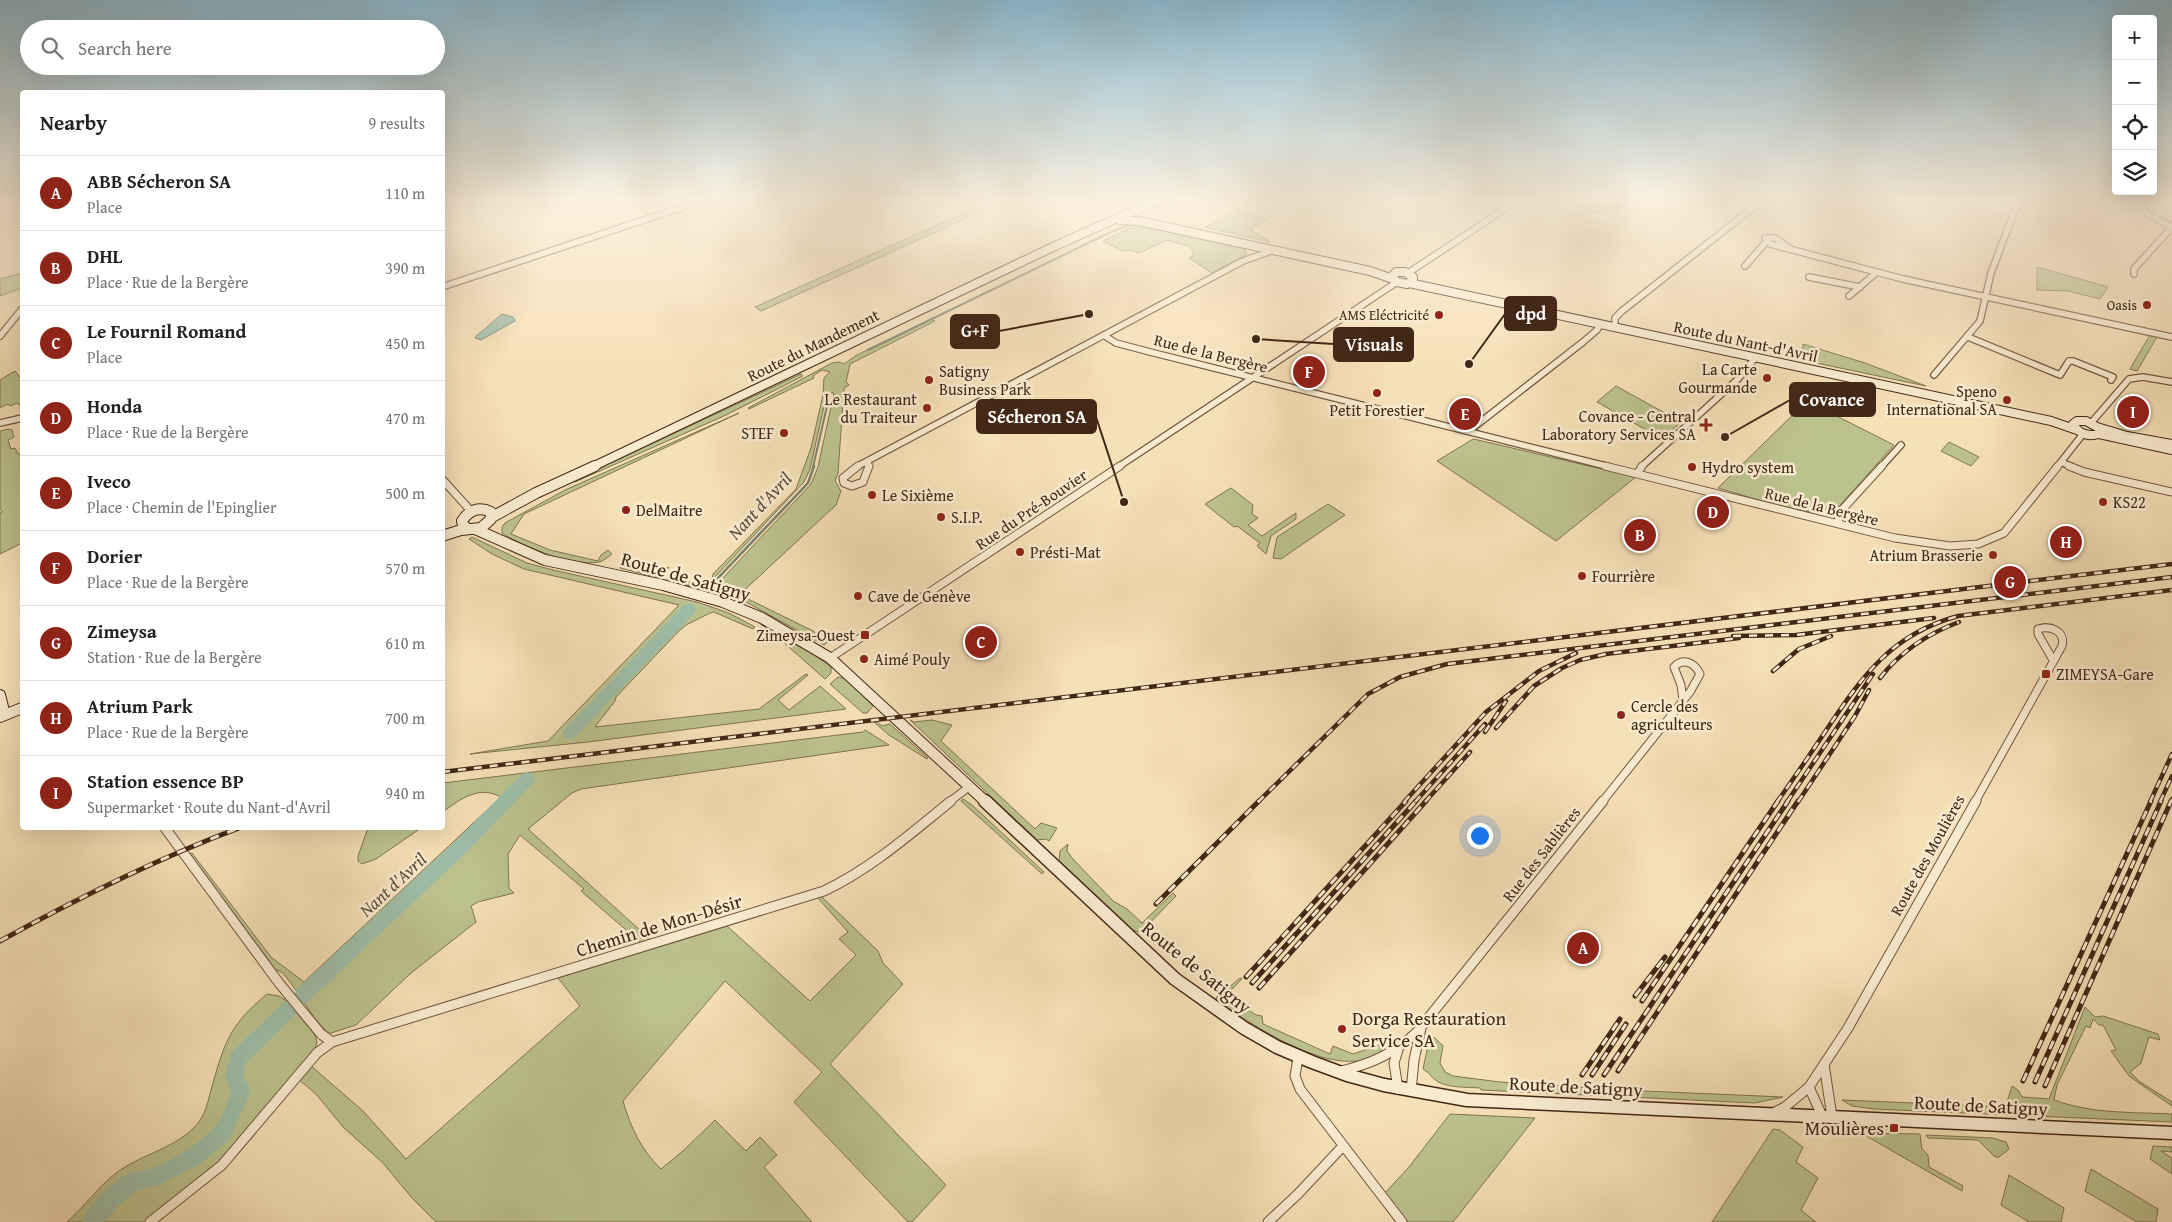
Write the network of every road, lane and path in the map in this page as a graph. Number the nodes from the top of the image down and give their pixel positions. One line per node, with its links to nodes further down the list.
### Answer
1 (538, 256): 19 (street)
2 (1037, 256): 47 (main road, Route du Mandement)
3 (1251, 256): 12 (street)
4 (1257, 256): 12 (street)
5 (1300, 256): 17 (main road)
6 (1441, 256): 18 (street)
7 (1692, 256): 24 (street)
8 (1753, 256): 13 (street)
9 (1816, 256): 14 (street)
10 (1997, 256): 22 (street)
11 (2146, 256): 15 (street)
12 (1248, 259): 27 (street)
13 (1745, 266)
14 (1876, 272): 20 (street); 22 (street)
15 (2134, 274)
16 (1809, 277): 20 (street)
17 (1395, 278): 18 (main road); 18 (main road); 32 (street, Rue du Pré-Bouvier)
18 (1410, 278): 24 (main road, Route du Nant-d'Avril); 25 (main road, Route du Nant-d'Avril)
19 (445, 286)
20 (1860, 287): 21 (street)
21 (1849, 296)
22 (1985, 296): 28 (street); 29 (street)
23 (20, 311): 26 (street)
24 (1615, 322): 38 (main road, Route du Nant-d'Avril)
25 (1600, 324): 30 (main road, Route du Nant-d'Avril); 39 (street)
26 (0, 336)
27 (1105, 336): 32 (street, Rue de la Bergère); 43 (street)
28 (1968, 337): 31 (street); 33 (street)
29 (2172, 337)
30 (1755, 358): 38 (main road, Route du Nant-d'Avril); 45 (street)
31 (1934, 375)
32 (1253, 378): 39 (street, Rue de la Bergère); 58 (street, Rue du Pré-Bouvier)
33 (2112, 380)
34 (2172, 382): 37 (street)
35 (20, 418): 36 (street)
36 (0, 423)
37 (2096, 428): 38 (main road); 38 (main road); 40 (main road); 42 (main road)
38 (2078, 429): 44 (street, Rue de la Bergère)
39 (1469, 431): 45 (street, Rue de la Bergère)
40 (2172, 444)
41 (1902, 445): 53 (street)
42 (2172, 450)
43 (868, 462): 43 (street)
44 (2061, 462): 48 (street); 53 (street, Rue de la Bergère)
45 (1638, 473): 53 (street, Rue de la Bergère)
46 (445, 481): 50 (street)
47 (536, 492): 49 (main road, Route du Mandement); 52 (main road, Route du Mandement)
48 (2172, 492)
49 (486, 509): 50 (main road, Route du Mandement); 52 (main road)
50 (471, 511): 51 (main road)
51 (463, 519): 54 (main road); 55 (main road)
52 (491, 520): 55 (main road, Route du Mandement); 57 (main road)
53 (1838, 523)
54 (445, 529)
55 (471, 529): 56 (main road); 57 (main road, Route de Satigny)
56 (445, 535)
57 (498, 539): 58 (main road, Route de Satigny)
58 (830, 658): 64 (main road, Route de Satigny)
59 (2054, 660): 59 (street, Route des Moulières); 70 (street, Route des Moulières)
60 (0, 695): 63 (main road)
61 (1683, 700): 61 (street, Rue des Sablières); 66 (street, Rue des Sablières)
62 (20, 709): 63 (main road)
63 (3, 716)
64 (969, 787): 67 (street, Chemin de Mon-Désir); 69 (main road, Route de Satigny)
65 (166, 830): 67 (street)
66 (1422, 1027): 68 (street, Rue des Sablières); 73 (street, Rue des Sablières)
67 (332, 1042): 78 (street)
68 (1398, 1050): 71 (street, Rue des Sablières); 73 (street)
69 (1298, 1058): 71 (main road, Route de Satigny); 77 (street)
70 (1824, 1064): 72 (street, Route des Moulières); 75 (street)
71 (1334, 1072): 73 (main road, Route de Satigny)
72 (1809, 1087): 74 (street); 75 (street)
73 (1404, 1091): 74 (main road, Route de Satigny)
74 (1770, 1114): 75 (main road, Route de Satigny)
75 (1827, 1116): 76 (main road, Route de Satigny)
76 (2172, 1133)
77 (1343, 1146): 79 (street); 80 (street)
78 (150, 1222)
79 (1268, 1222)
80 (1402, 1222)

